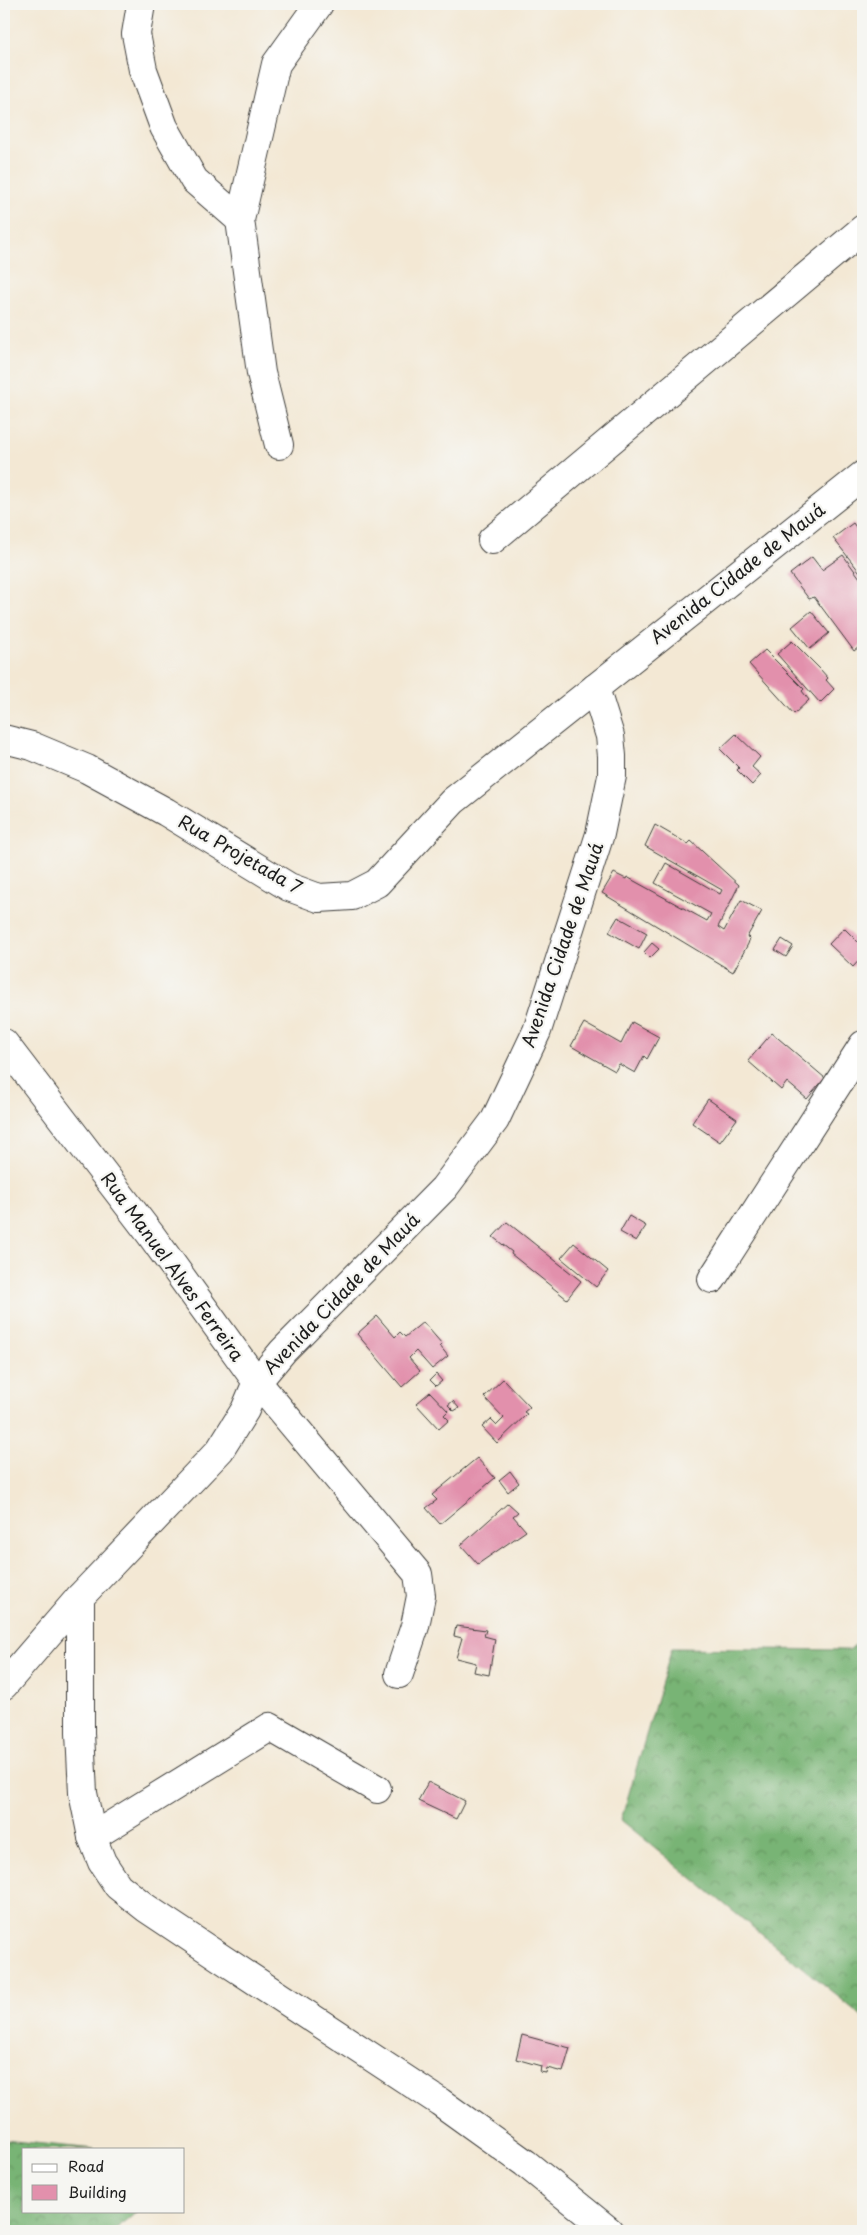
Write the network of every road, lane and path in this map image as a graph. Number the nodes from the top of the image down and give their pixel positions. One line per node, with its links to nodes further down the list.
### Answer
1 (141, 4): 3 (street)
2 (318, 4): 3 (street)
3 (240, 220): 5 (street)
4 (863, 229): 7 (street)
5 (279, 445)
6 (863, 475): 8 (street, Avenida Cidade de Mauá)
7 (492, 540)
8 (595, 688): 9 (street, Rua Projetada 7); 13 (street, Avenida Cidade de Mauá)
9 (4, 739)
10 (4, 1043): 13 (street, Rua Manuel Alves Ferreira)
11 (863, 1045): 12 (street)
12 (712, 1279)
13 (257, 1382): 14 (street, Avenida Cidade de Mauá); 15 (street, Rua Manuel Alves Ferreira)
14 (80, 1597): 16 (street, Avenida Cidade de Mauá); 18 (street)
15 (399, 1674)
16 (4, 1685)
17 (377, 1789): 18 (street)
18 (92, 1837): 19 (street)
19 (609, 2231)

